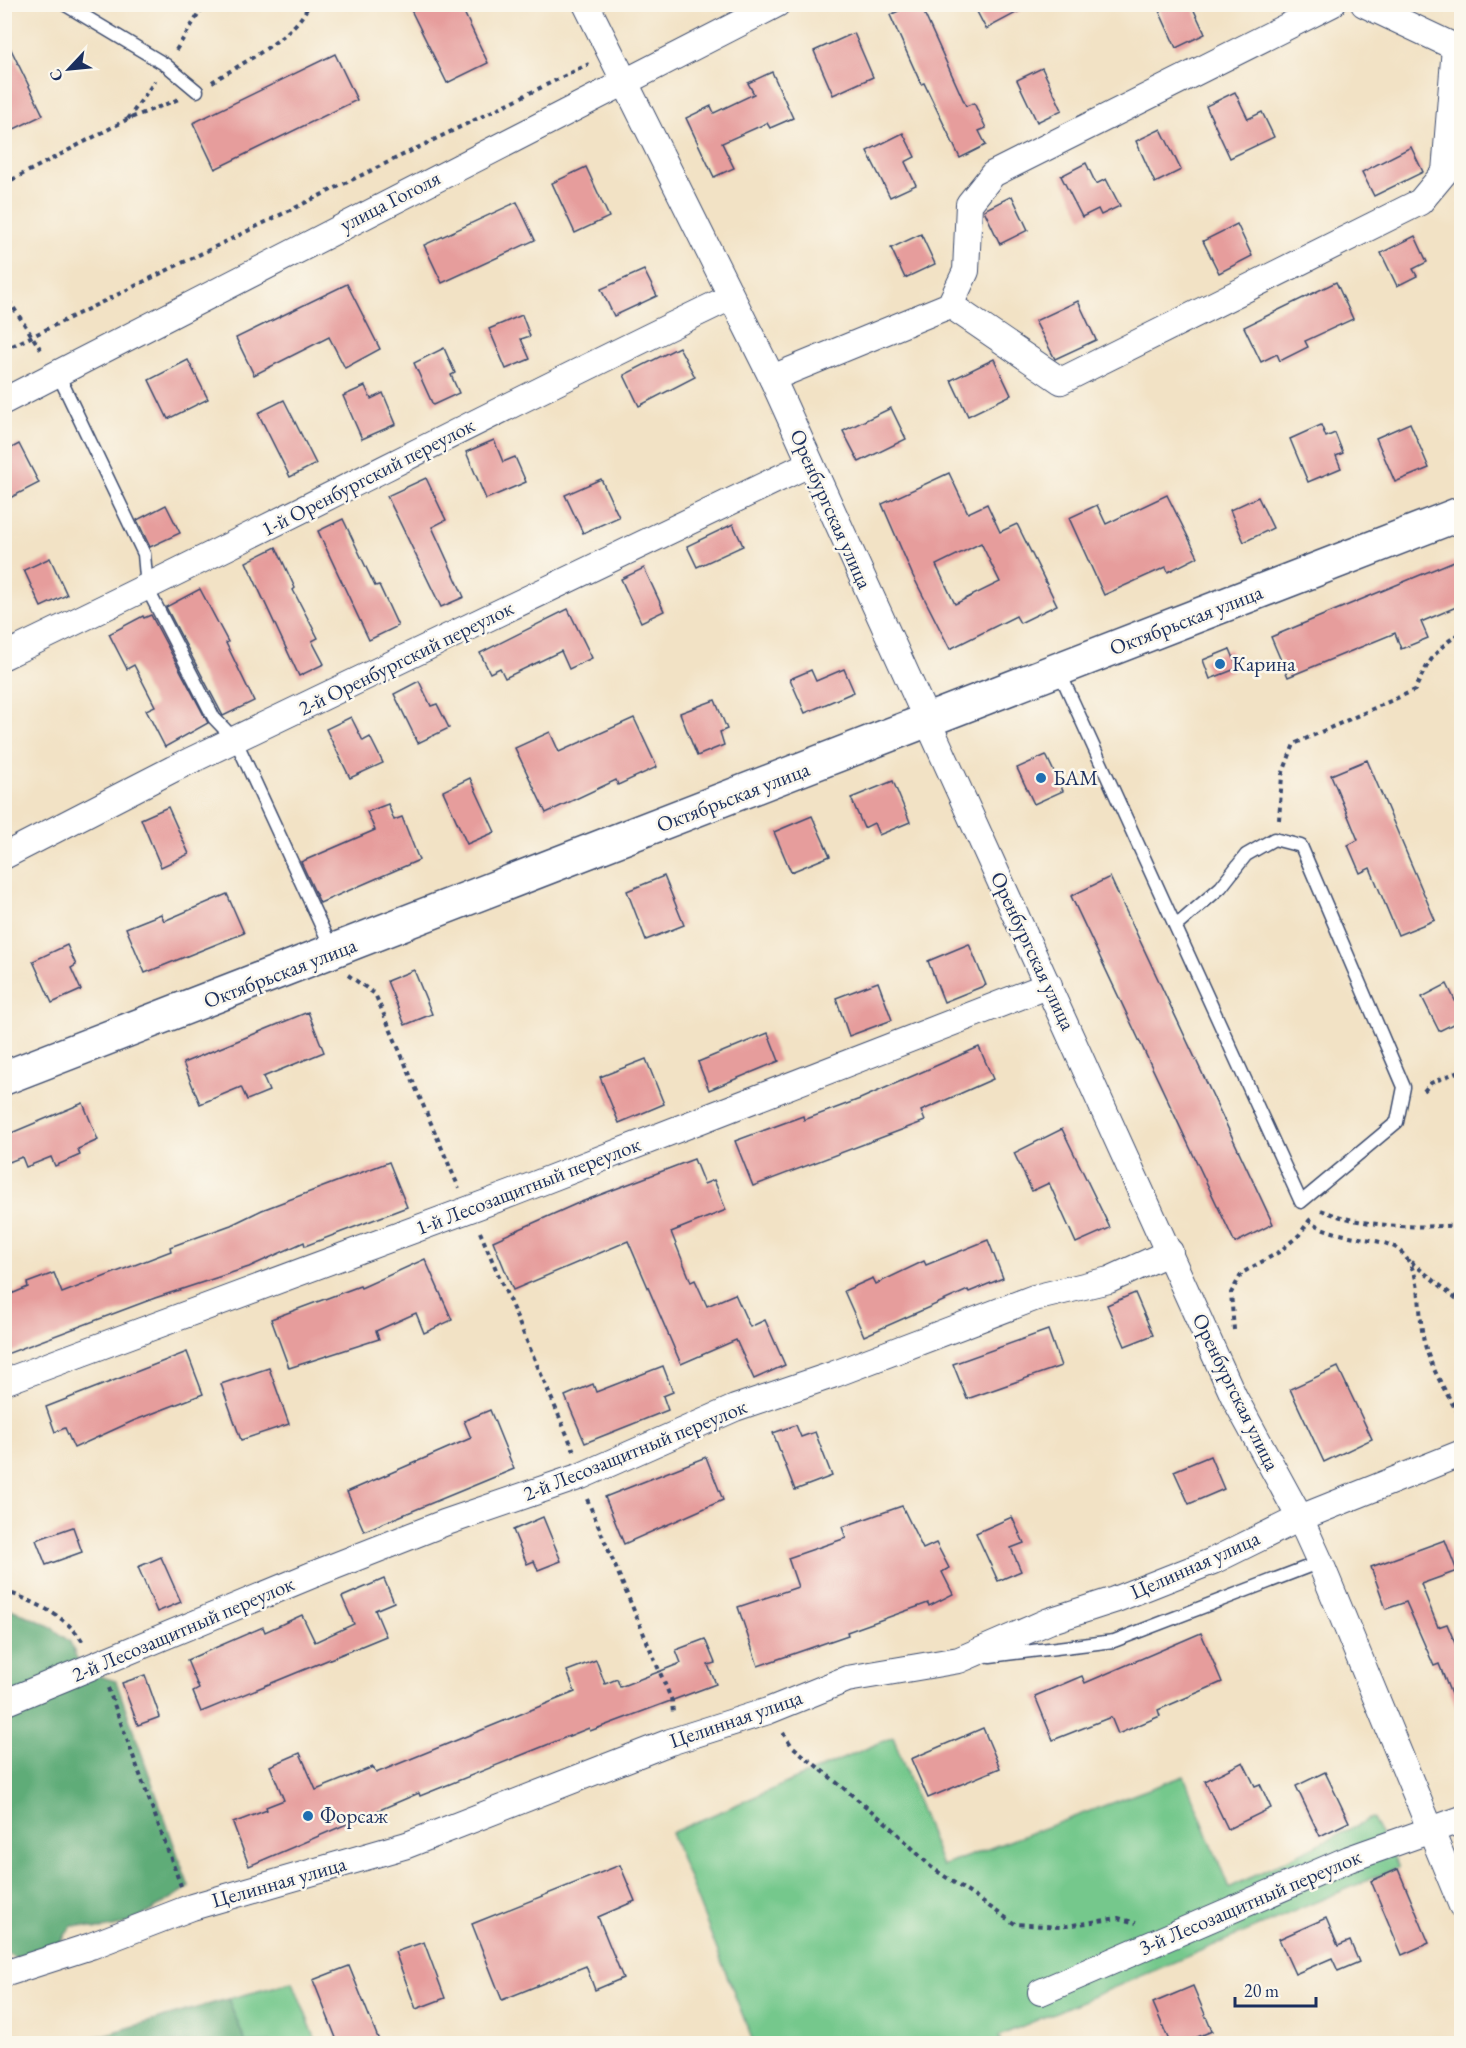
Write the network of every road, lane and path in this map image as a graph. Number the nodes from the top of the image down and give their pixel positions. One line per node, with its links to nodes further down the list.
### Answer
1 (64, 4): 10 (lane)
2 (309, 4): 10 (path)
3 (586, 4): 8 (street, Оренбургская улица)
4 (777, 4): 9 (street, улица Гоголя)
5 (1332, 4): 14 (street)
6 (1364, 4): 7 (street)
7 (1458, 45): 14 (street)
8 (611, 54): 9 (street, Оренбургская улица); 15 (path)
9 (625, 81): 13 (street, Оренбургская улица); 17 (street, улица Гоголя)
10 (197, 91): 11 (path)
11 (4, 184)
12 (5, 295): 15 (path)
13 (731, 297): 18 (street, Оренбургская улица); 22 (street, 1-й Оренбургский переулок)
14 (950, 305): 18 (street)
15 (30, 338): 16 (path); 17 (path)
16 (4, 350)
17 (57, 372): 19 (street, улица Гоголя); 22 (lane)
18 (772, 378): 20 (street, Оренбургская улица)
19 (4, 401)
20 (809, 464): 26 (street, Оренбургская улица); 27 (street, 2-й Оренбургский переулок)
21 (1461, 513): 25 (street, Октябрьская улица)
22 (147, 588): 24 (street, 1-й Оренбургский переулок); 27 (lane)
23 (1461, 633): 28 (path)
24 (4, 656)
25 (1059, 670): 26 (street, Октябрьская улица); 30 (lane)
26 (928, 721): 31 (street, Октябрьская улица); 32 (street, Оренбургская улица)
27 (236, 741): 29 (street, 2-й Оренбургский переулок); 31 (lane)
28 (1274, 839): 30 (lane); 35 (lane)
29 (4, 856)
30 (1176, 926): 36 (lane)
31 (333, 953): 34 (street, Октябрьская улица); 37 (path)
32 (1049, 985): 37 (street, 1-й Лесозащитный переулок); 40 (street, Оренбургская улица)
33 (1461, 1070): 35 (path)
34 (4, 1078)
35 (1397, 1122): 36 (lane)
36 (1301, 1202): 38 (path); 39 (path)
37 (469, 1209): 44 (street, 1-й Лесозащитный переулок); 47 (path)
38 (1309, 1221): 41 (path); 43 (path)
39 (1461, 1225)
40 (1170, 1252): 47 (street, 2-й Лесозащитный переулок); 48 (street, Оренбургская улица)
41 (1411, 1262): 42 (path); 45 (path)
42 (1461, 1303)
43 (1235, 1340)
44 (4, 1382)
45 (1461, 1420)
46 (1461, 1453): 48 (street, Целинная улица)
47 (581, 1476): 52 (street, 2-й Лесозащитный переулок); 55 (path)
48 (1300, 1518): 49 (street, Оренбургская улица); 51 (street, Целинная улица)
49 (1320, 1562): 51 (lane); 57 (street, Оренбургская улица)
50 (4, 1591): 52 (path)
51 (959, 1660): 54 (street, Целинная улица)
52 (97, 1665): 53 (street, 2-й Лесозащитный переулок); 59 (path)
53 (4, 1703)
54 (768, 1712): 55 (street, Целинная улица); 60 (path)
55 (670, 1742): 59 (street, Целинная улица)
56 (1461, 1819): 57 (street, 3-й Лесозащитный переулок)
57 (1431, 1830): 58 (street, Оренбургская улица); 62 (street, 3-й Лесозащитный переулок)
58 (1461, 1906)
59 (192, 1907): 61 (street, Целинная улица)
60 (1140, 1925)
61 (4, 1974)
62 (1041, 1992)

